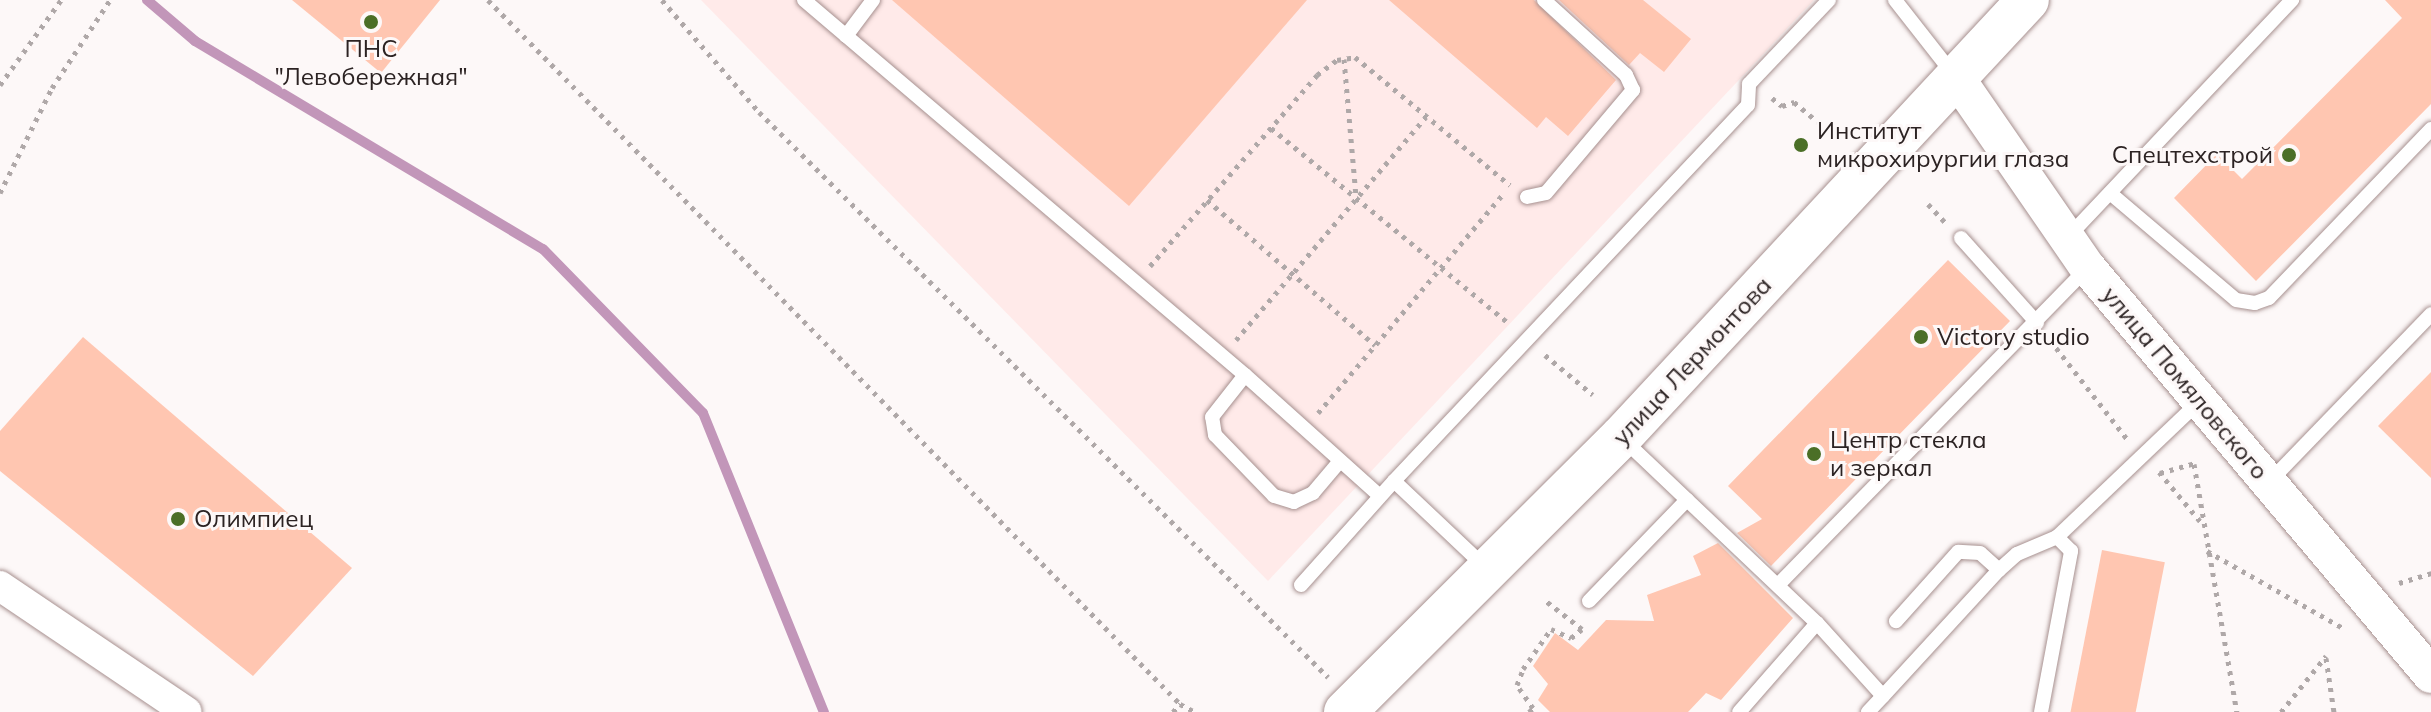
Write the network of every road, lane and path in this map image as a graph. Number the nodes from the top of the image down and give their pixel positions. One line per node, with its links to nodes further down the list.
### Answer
1 (61, 0): 16 (path)
2 (110, 0): 22 (path)
3 (488, 0): 67 (path)
4 (662, 0): 65 (path)
5 (804, 0): 12 (lane)
6 (873, 0): 12 (lane)
7 (1544, 0): 24 (lane)
8 (1829, 0): 14 (lane)
9 (1895, 0): 15 (lane)
10 (2028, 0): 15 (main road, улица Лермонтова)
11 (2292, 0): 23 (lane)
12 (846, 36): 32 (lane)
13 (1344, 59): 17 (path); 19 (path); 25 (path)
14 (1755, 77): 18 (path); 45 (lane)
15 (1956, 77): 28 (street, улица Помяловского); 41 (main road, улица Лермонтова)
16 (0, 85)
17 (1426, 117): 21 (path); 25 (path)
18 (1823, 126)
19 (1271, 128): 25 (path); 26 (path)
20 (2431, 129): 23 (lane)
21 (1510, 185): 24 (path); 29 (path)
22 (0, 193)
23 (2110, 193): 28 (lane)
24 (1527, 197)
25 (1357, 198): 29 (path); 31 (path)
26 (1207, 200): 31 (path); 32 (path)
27 (1961, 238): 35 (lane)
28 (2066, 238): 30 (street, улица Помяловского)
29 (1441, 267): 34 (path); 36 (path)
30 (2088, 268): 35 (lane); 39 (street, улица Помяловского)
31 (1292, 274): 36 (path); 37 (path)
32 (1136, 282): 37 (lane)
33 (2431, 314): 46 (lane)
34 (1502, 317)
35 (2037, 323): 42 (path); 56 (lane)
36 (1375, 345): 40 (path)
37 (1223, 356): 38 (lane)
38 (1245, 375): 40 (lane); 43 (lane)
39 (2199, 402): 42 (lane); 46 (street, улица Помяловского)
40 (1305, 429): 43 (lane)
41 (1621, 437): 48 (lane); 52 (main road, улица Лермонтова)
42 (2141, 457): 44 (path); 50 (lane)
43 (1340, 461): 47 (lane)
44 (2160, 473): 49 (path); 49 (path)
45 (1394, 481): 47 (lane); 52 (lane)
46 (2269, 482): 64 (street, улица Помяловского)
47 (1380, 496): 55 (lane)
48 (1687, 500): 56 (lane); 60 (lane)
49 (2200, 521): 51 (path)
50 (2057, 537): 53 (lane); 74 (lane)
51 (2207, 551): 63 (path); 75 (path)
52 (1487, 569): 65 (main road, улица Лермонтова)
53 (1999, 570): 61 (lane); 66 (lane)
54 (2431, 573): 58 (path)
55 (1301, 585)
56 (1778, 585): 62 (lane)
57 (0, 586): 68 (street)
58 (2390, 586)
59 (1546, 601): 71 (path)
60 (1589, 601)
61 (1896, 621)
62 (1817, 623): 66 (lane); 72 (lane)
63 (2344, 628)
64 (2431, 675)
65 (1337, 694)
66 (1883, 696): 73 (lane)
67 (1180, 704): 69 (path); 70 (path)
68 (187, 712)
69 (1173, 712)
70 (1195, 712)
71 (1529, 712)
72 (1739, 712)
73 (1868, 712)
74 (2041, 712)
75 (2237, 712)
76 (2281, 712): 77 (path)
77 (2334, 712)

